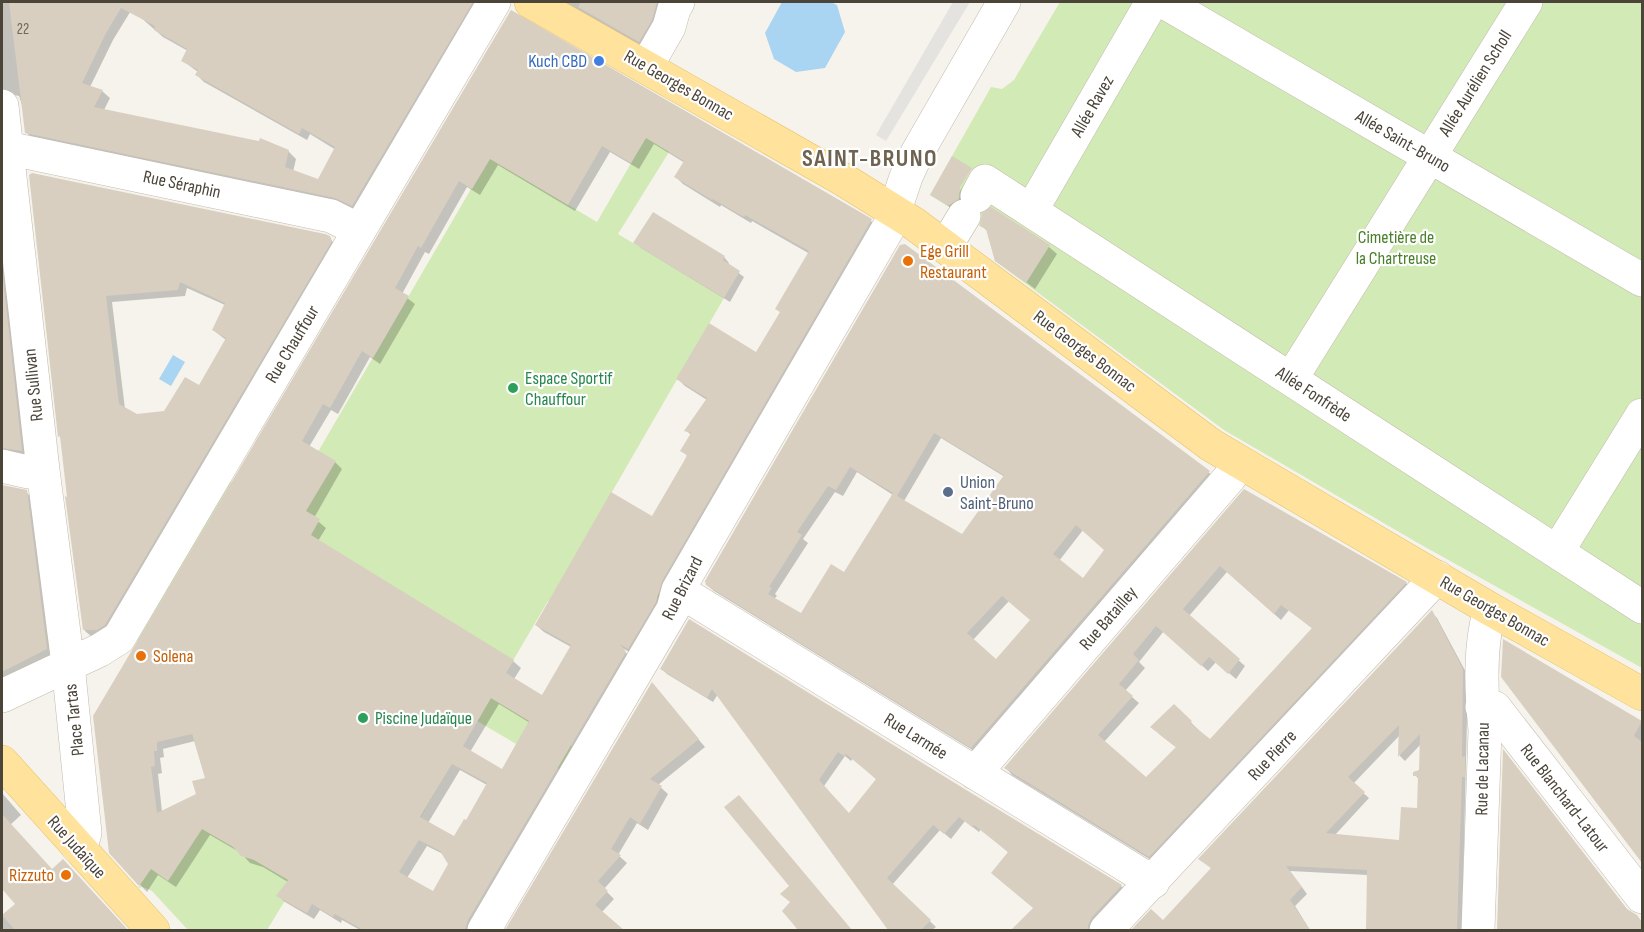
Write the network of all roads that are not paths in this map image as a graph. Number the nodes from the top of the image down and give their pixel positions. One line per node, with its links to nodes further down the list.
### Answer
1 (494, 2): 14 (street, Rue Chauffour)
2 (531, 2): 8 (main road, Rue Georges Bonnac)
3 (678, 2): 8 (street)
4 (1004, 2): 13 (street, Rue Brizard)
5 (1152, 2): 12 (street, Allée Ravez)
6 (1164, 2): 11 (street, Allée Saint-Bruno)
7 (1526, 2): 11 (street, Allée Aurélien Scholl)
8 (646, 67): 13 (main road, Rue Georges Bonnac)
9 (2, 106): 10 (street, Rue Sullivan)
10 (4, 147): 14 (street, Rue Séraphin); 21 (street, Rue Sullivan)
11 (1429, 157): 16 (street, Allée Saint-Bruno); 17 (street, Allée Aurélien Scholl)
12 (1031, 211): 15 (street, Allée Fonfrède); 17 (street, Allée Fonfrède)
13 (895, 212): 15 (main road, Rue Georges Bonnac); 24 (street, Rue Brizard)
14 (359, 230): 27 (street, Rue Chauffour)
15 (945, 247): 19 (main road, Rue Georges Bonnac)
16 (1642, 280)
17 (1291, 380): 22 (street, Allée Fonfrède)
18 (1642, 415): 22 (street)
19 (1238, 462): 23 (main road, Rue Georges Bonnac); 32 (street, Rue Batailley)
20 (2, 466): 21 (street)
21 (43, 470): 27 (street, Rue Sullivan)
22 (1557, 552): 25 (street, Allée Fonfrède)
23 (1437, 577): 26 (main road, Rue Georges Bonnac); 34 (street, Rue Pierre)
24 (678, 590): 32 (street, Rue Larmée); 37 (street, Rue Brizard)
25 (1642, 607)
26 (1490, 609): 28 (main road, Rue Georges Bonnac); 30 (street, Rue de Lacanau)
27 (68, 664): 29 (street, Place Tartas); 33 (street, Place Tartas)
28 (1642, 694)
29 (2, 696)
30 (1482, 707): 35 (street, Rue Blanchard-Latour); 39 (street, Rue de Lacanau)
31 (2, 762): 33 (main road, Rue Judaïque)
32 (975, 773): 34 (street, Rue Larmée)
33 (77, 846): 36 (main road, Rue Judaïque)
34 (1153, 882): 38 (street, Rue Pierre)
35 (1642, 897)
36 (153, 930)
37 (484, 930)
38 (1106, 930)
39 (1478, 930)

